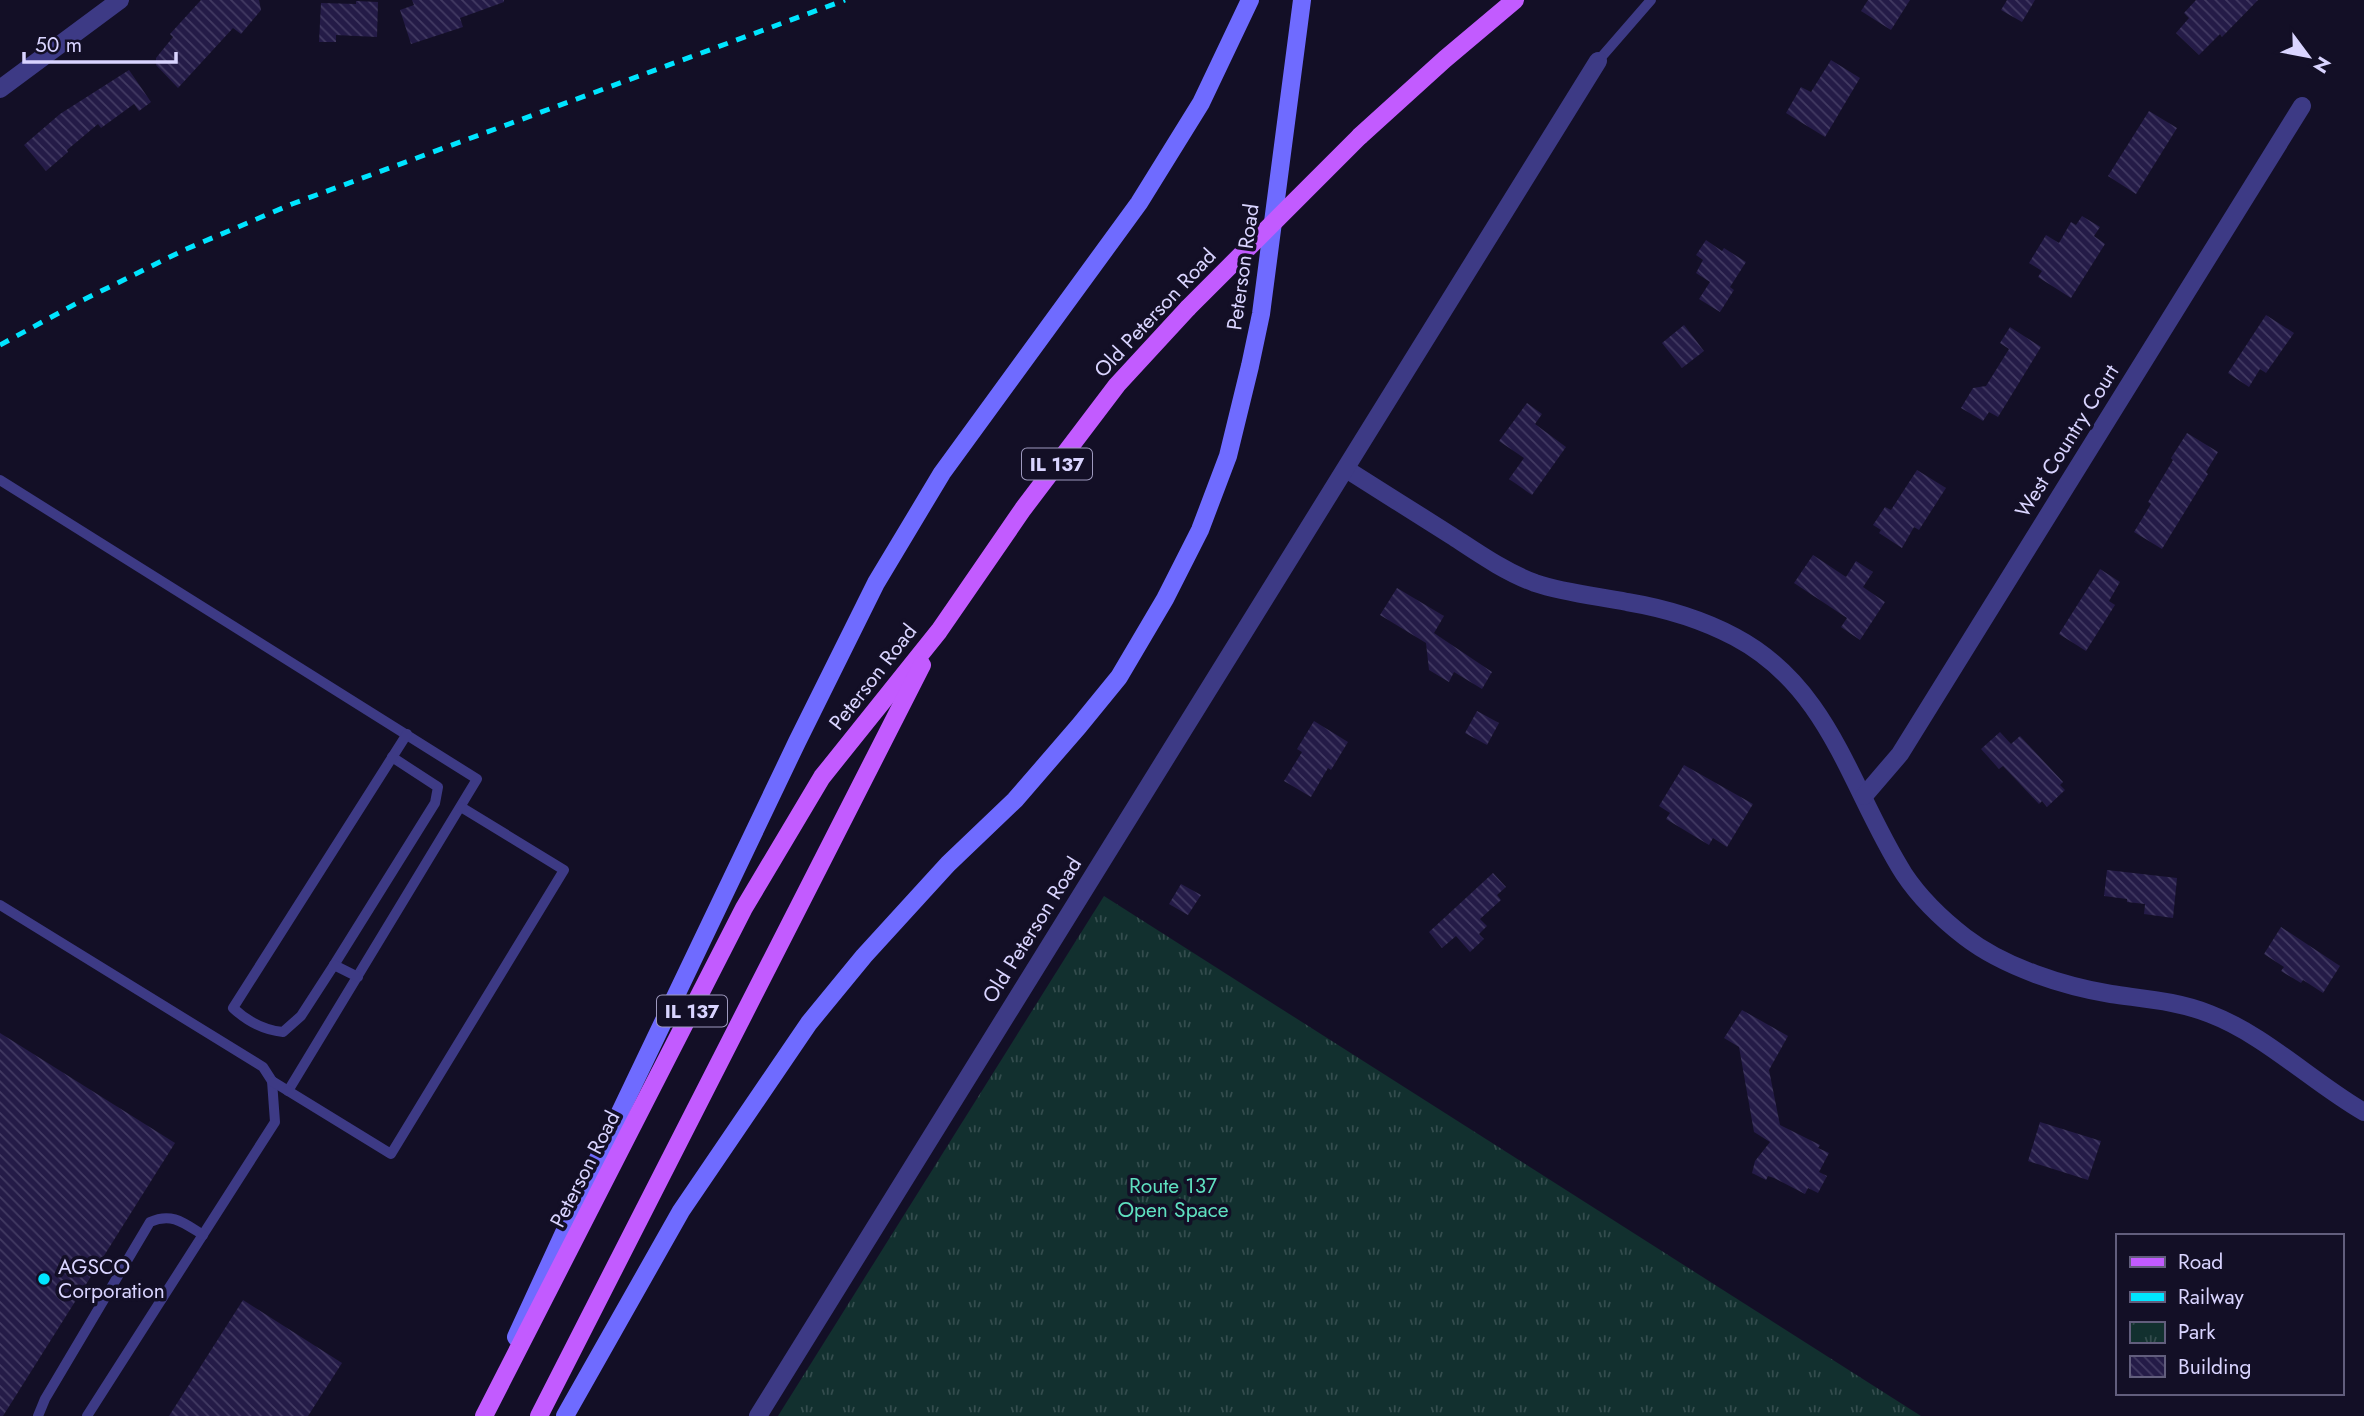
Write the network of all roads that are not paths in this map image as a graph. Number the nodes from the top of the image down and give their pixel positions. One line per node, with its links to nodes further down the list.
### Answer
1 (120, 0): 7 (street)
2 (1250, 0): 25 (main road, Peterson Road)
3 (1302, 0): 27 (main road, Peterson Road)
4 (1515, 0): 11 (main road, Old Peterson Road / IL 137, bridge)
5 (1651, 0): 6 (lane)
6 (1598, 61): 9 (street)
7 (0, 89)
8 (2302, 106): 14 (street, West Country Court)
9 (1346, 469): 14 (street); 28 (street, Old Peterson Road)
10 (0, 480): 12 (lane)
11 (939, 631): 25 (main road, Peterson Road / IL 137); 26 (main road, Peterson Road / IL 137)
12 (407, 734): 13 (lane); 15 (lane)
13 (392, 757): 17 (lane); 17 (lane)
14 (1864, 796): 21 (street)
15 (461, 807): 18 (lane); 20 (lane)
16 (0, 905): 19 (lane)
17 (334, 965): 18 (lane)
18 (358, 977): 20 (lane)
19 (272, 1081): 20 (lane); 22 (lane)
20 (288, 1091)
21 (2364, 1112)
22 (203, 1235): 23 (lane); 24 (lane)
23 (37, 1416)
24 (87, 1416)
25 (482, 1416)
26 (539, 1416)
27 (565, 1416)
28 (758, 1416)

